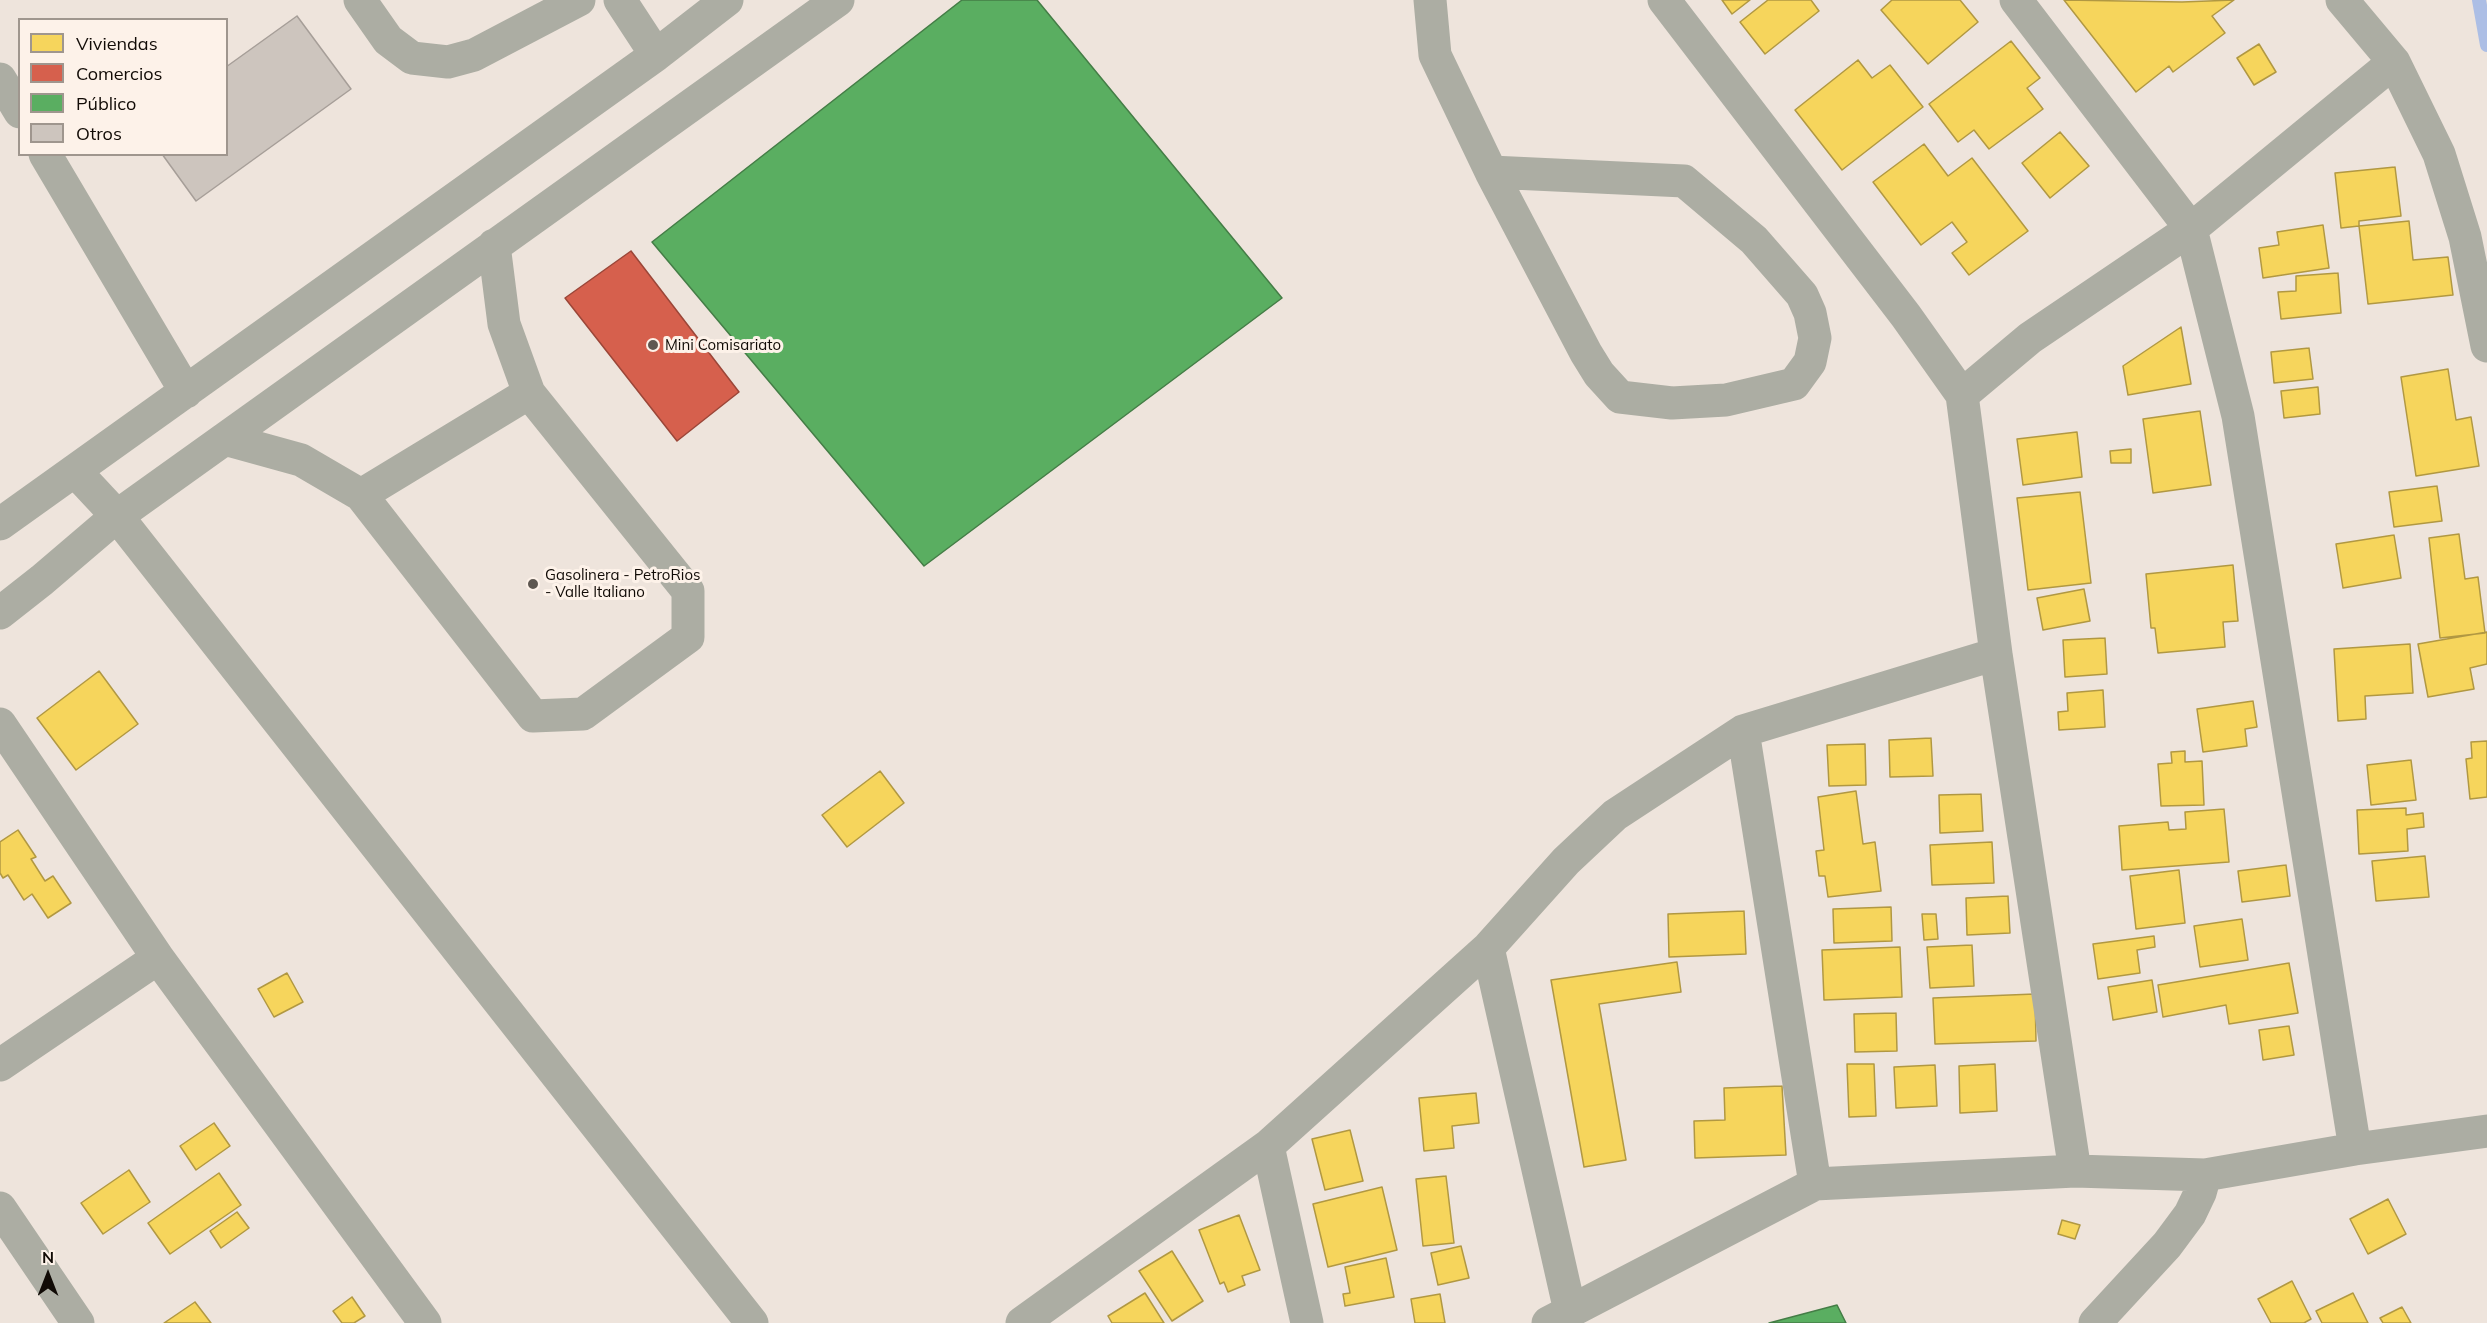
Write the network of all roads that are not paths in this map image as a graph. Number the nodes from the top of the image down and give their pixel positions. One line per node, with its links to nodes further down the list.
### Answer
1 (360, 0): 2 (street)
2 (579, 0)
3 (620, 0): 10 (street)
4 (727, 0): 10 (street)
5 (838, 0): 17 (street)
6 (1430, 0): 15 (street)
7 (1664, 0): 21 (street)
8 (2016, 0): 16 (street)
9 (2342, 0): 11 (street)
10 (656, 55): 19 (street)
11 (2394, 62): 16 (street); 18 (street)
12 (0, 79): 13 (street)
13 (18, 109)
14 (46, 156): 19 (street)
15 (1491, 172): 15 (street)
16 (2191, 229): 21 (street); 36 (street)
17 (494, 245): 20 (street); 22 (street)
18 (2487, 346)
19 (186, 392): 23 (street)
20 (529, 393): 24 (street); 24 (street)
21 (1962, 395): 28 (street)
22 (225, 439): 24 (street); 25 (street)
23 (75, 471): 25 (street); 26 (street)
24 (361, 495)
25 (117, 516): 27 (street); 44 (street)
26 (0, 524)
27 (0, 613)
28 (1996, 654): 30 (street); 37 (street)
29 (0, 724): 32 (street)
30 (1743, 731): 31 (street); 39 (street)
31 (1488, 948): 35 (street); 41 (street)
32 (158, 958): 33 (street); 43 (street)
33 (0, 1065)
34 (2487, 1131): 36 (street)
35 (1268, 1146): 45 (street); 46 (street)
36 (2355, 1149): 38 (street)
37 (2075, 1171): 38 (street); 39 (street)
38 (2205, 1175): 47 (street)
39 (1815, 1185): 41 (street)
40 (0, 1208): 42 (street)
41 (1559, 1317)
42 (78, 1323)
43 (425, 1323)
44 (752, 1323)
45 (1022, 1323)
46 (1307, 1323)
47 (2095, 1323)

